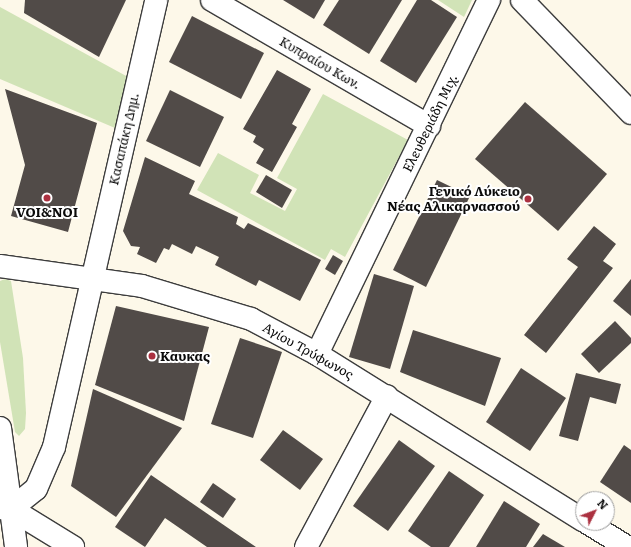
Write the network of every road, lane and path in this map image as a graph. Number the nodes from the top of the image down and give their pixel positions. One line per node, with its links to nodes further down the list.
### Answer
1 (156, 0): 8 (street, Κασαπάκη Δημ.)
2 (212, 0): 6 (street, Κυπραίου Κων.)
3 (489, 0): 6 (street, Ελευθεριάδη Μιχ.)
4 (522, 0): 5 (street)
5 (631, 113)
6 (429, 126): 9 (street, Ελευθεριάδη Μιχ.)
7 (0, 266): 8 (street, Αγίου Τρύφωνος)
8 (92, 278): 9 (street, Αγίου Τρύφωνος); 12 (street, Κασαπάκη Δημ.)
9 (317, 354): 10 (street, Αγίου Τρύφωνος)
10 (387, 396): 13 (street, Αγίου Τρύφωνος); 17 (street)
11 (0, 428): 12 (street)
12 (6, 509): 15 (street); 16 (street)
13 (575, 515)
14 (601, 531): 18 (street)
15 (16, 547)
16 (73, 547)
17 (306, 547)
18 (627, 547)

